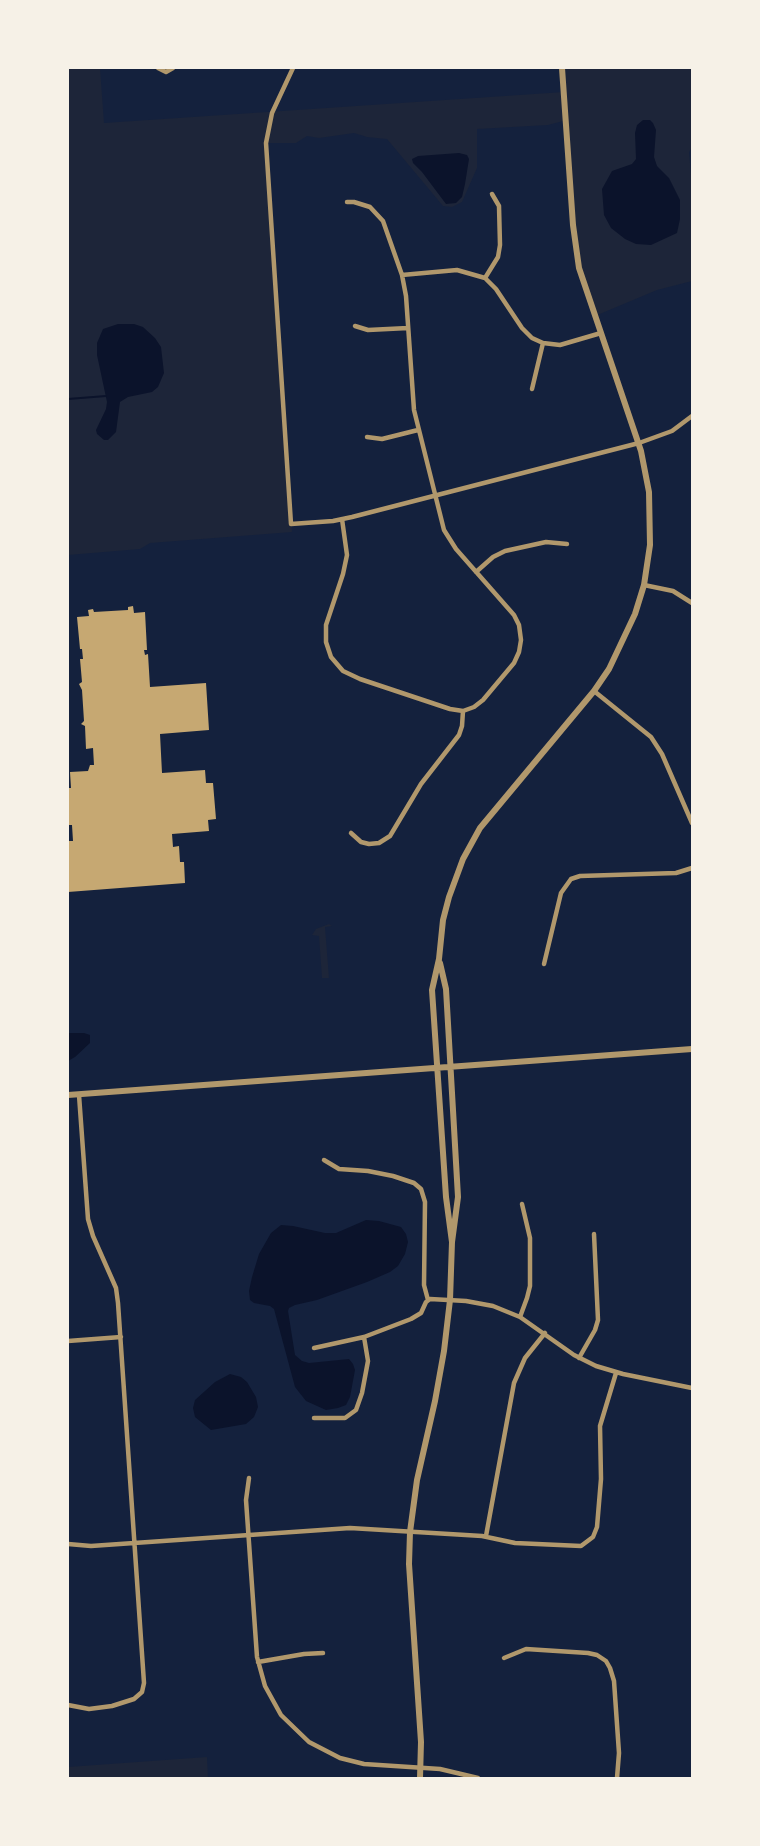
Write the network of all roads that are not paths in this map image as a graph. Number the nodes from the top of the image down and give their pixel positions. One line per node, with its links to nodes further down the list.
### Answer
1 (158, 68): 2 (street)
2 (173, 68)
3 (293, 68): 19 (street)
4 (562, 68): 11 (street)
5 (492, 194): 8 (street)
6 (347, 202): 7 (street)
7 (402, 275): 8 (street); 10 (street)
8 (485, 278): 12 (street)
9 (355, 326): 10 (street)
10 (408, 328): 15 (street)
11 (601, 333): 12 (street); 17 (street)
12 (543, 343): 13 (street)
13 (532, 389)
14 (693, 417): 17 (street)
15 (418, 430): 16 (street); 18 (street)
16 (367, 437)
17 (639, 443): 18 (street); 22 (street)
18 (435, 495): 19 (street); 21 (street)
19 (342, 519): 25 (street)
20 (567, 544): 21 (street)
21 (476, 572): 25 (street)
22 (644, 585): 23 (street); 24 (street)
23 (693, 603)
24 (594, 691): 26 (street); 29 (street)
25 (463, 711): 27 (street)
26 (693, 823)
27 (351, 833)
28 (693, 868): 30 (street)
29 (439, 958): 32 (street); 33 (street)
30 (544, 964)
31 (693, 1049): 32 (street)
32 (450, 1066): 33 (street); 39 (street)
33 (437, 1068): 35 (street); 39 (street)
34 (68, 1095): 35 (street)
35 (79, 1095): 44 (street)
36 (324, 1160): 40 (street)
37 (522, 1204): 42 (street)
38 (594, 1234): 48 (street)
39 (452, 1242): 41 (street)
40 (428, 1300): 41 (street); 45 (street)
41 (450, 1300): 42 (street); 53 (street)
42 (519, 1317): 43 (street)
43 (545, 1334): 48 (street); 55 (street)
44 (121, 1337): 46 (street); 56 (street)
45 (364, 1337): 47 (street); 51 (street)
46 (68, 1341)
47 (315, 1348)
48 (579, 1358): 49 (street)
49 (616, 1373): 50 (street); 55 (street)
50 (693, 1388)
51 (314, 1418)
52 (249, 1478): 54 (street)
53 (410, 1532): 54 (street); 55 (street); 62 (street)
54 (248, 1535): 56 (street); 60 (street)
55 (486, 1536)
56 (135, 1543): 57 (street); 61 (street)
57 (68, 1544)
58 (323, 1653): 60 (street)
59 (504, 1658): 65 (street)
60 (258, 1662): 62 (street)
61 (68, 1705)
62 (421, 1767): 63 (street); 64 (street)
63 (420, 1779)
64 (478, 1779)
65 (617, 1779)

